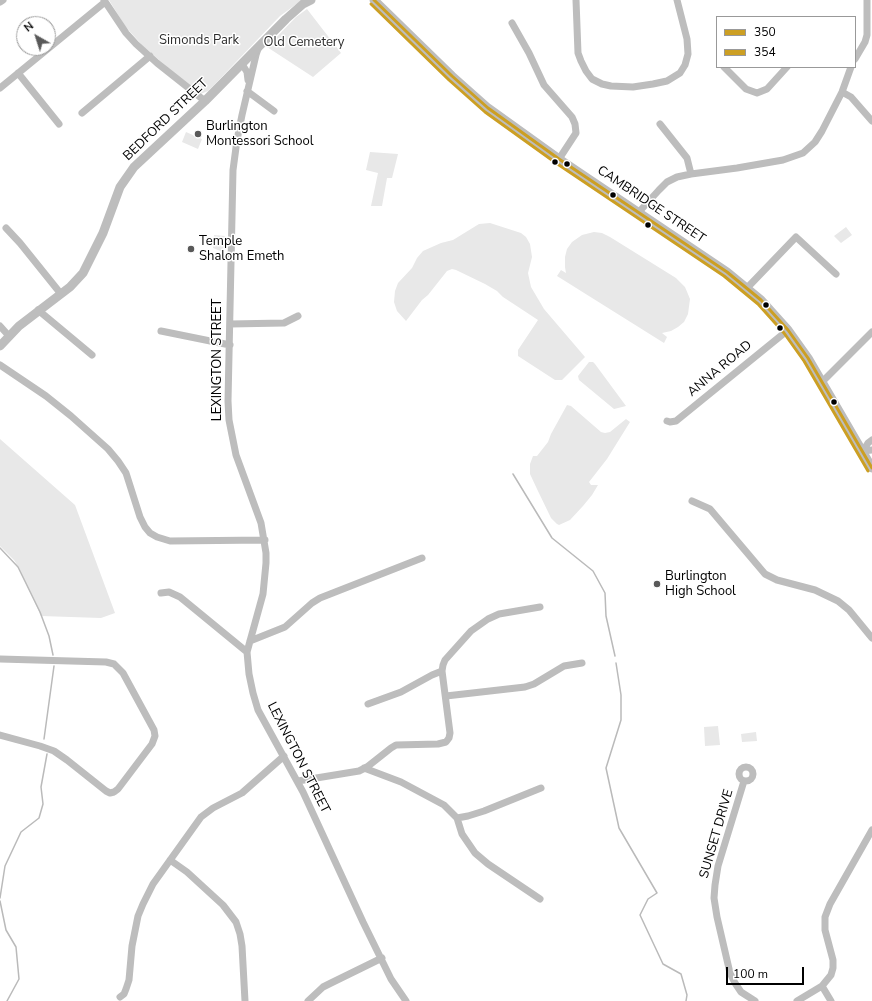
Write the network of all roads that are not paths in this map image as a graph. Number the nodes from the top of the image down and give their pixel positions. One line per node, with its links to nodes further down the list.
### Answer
1 (3, 0): 8 (street)
2 (311, 0): 10 (main road, BEDFORD STREET)
3 (374, 0): 27 (main road, CAMBRIDGE STREET)
4 (576, 0): 5 (street)
5 (677, 0)
6 (867, 0): 11 (street)
7 (105, 1): 12 (street); 17 (street)
8 (0, 2)
9 (512, 23): 27 (street)
10 (260, 44): 13 (main road, BEDFORD STREET); 19 (street, LEXINGTON STREET)
11 (857, 50)
12 (150, 56): 21 (street); 23 (street)
13 (242, 64): 19 (street, LEXINGTON STREET); 21 (main road, BEDFORD STREET)
14 (725, 68): 15 (street)
15 (785, 68)
16 (852, 68): 20 (street)
17 (18, 73): 18 (street); 25 (street)
18 (0, 88)
19 (248, 88): 22 (street); 36 (street, LEXINGTON STREET)
20 (842, 92): 24 (street); 28 (street)
21 (204, 101): 33 (main road, BEDFORD STREET)
22 (274, 111)
23 (82, 113)
24 (872, 121)
25 (59, 124)
26 (660, 124): 28 (street)
27 (559, 159): 29 (main road, CAMBRIDGE STREET)
28 (691, 174): 29 (street)
29 (638, 213): 32 (main road, CAMBRIDGE STREET)
30 (6, 228): 33 (street)
31 (836, 274): 32 (street)
32 (747, 288): 38 (main road, CAMBRIDGE STREET)
33 (61, 294): 34 (main road, BEDFORD STREET)
34 (38, 310): 41 (main road, BEDFORD STREET); 44 (street)
35 (298, 316): 36 (street)
36 (230, 324): 42 (street, LEXINGTON STREET)
37 (0, 326): 41 (street)
38 (788, 330): 46 (main road, CAMBRIDGE STREET); 47 (street, ANNA ROAD)
39 (161, 331): 42 (street)
40 (872, 332): 46 (street)
41 (9, 336): 43 (main road, BEDFORD STREET)
42 (230, 345): 52 (street, LEXINGTON STREET)
43 (0, 346)
44 (92, 355)
45 (0, 365): 52 (street)
46 (822, 382): 49 (main road, CAMBRIDGE STREET)
47 (667, 421)
48 (872, 440): 49 (street)
49 (867, 450): 50 (main road, CAMBRIDGE STREET)
50 (872, 468)
51 (692, 501): 56 (street)
52 (265, 540): 57 (street, LEXINGTON STREET)
53 (422, 558): 57 (street)
54 (161, 593): 58 (street)
55 (540, 607): 61 (street)
56 (872, 638)
57 (250, 641): 58 (street, LEXINGTON STREET)
58 (248, 652): 65 (street, LEXINGTON STREET)
59 (0, 659): 64 (street)
60 (582, 662): 62 (street)
61 (442, 672): 62 (street); 63 (street)
62 (446, 696): 66 (street)
63 (368, 704)
64 (0, 735)
65 (284, 756): 67 (street, LEXINGTON STREET); 72 (street)
66 (364, 768): 67 (street); 70 (street)
67 (298, 781): 74 (street, LEXINGTON STREET)
68 (744, 781): 80 (street, SUNSET DRIVE)
69 (541, 788): 70 (street)
70 (457, 818): 73 (street)
71 (872, 830): 75 (street)
72 (170, 860): 76 (street); 77 (street)
73 (540, 899)
74 (382, 958): 78 (street); 79 (street, LEXINGTON STREET)
75 (822, 986): 81 (street); 82 (street)
76 (120, 997)
77 (245, 1001)
78 (308, 1001)
79 (406, 1001)
80 (755, 1001)
81 (797, 1001)
82 (831, 1001)

